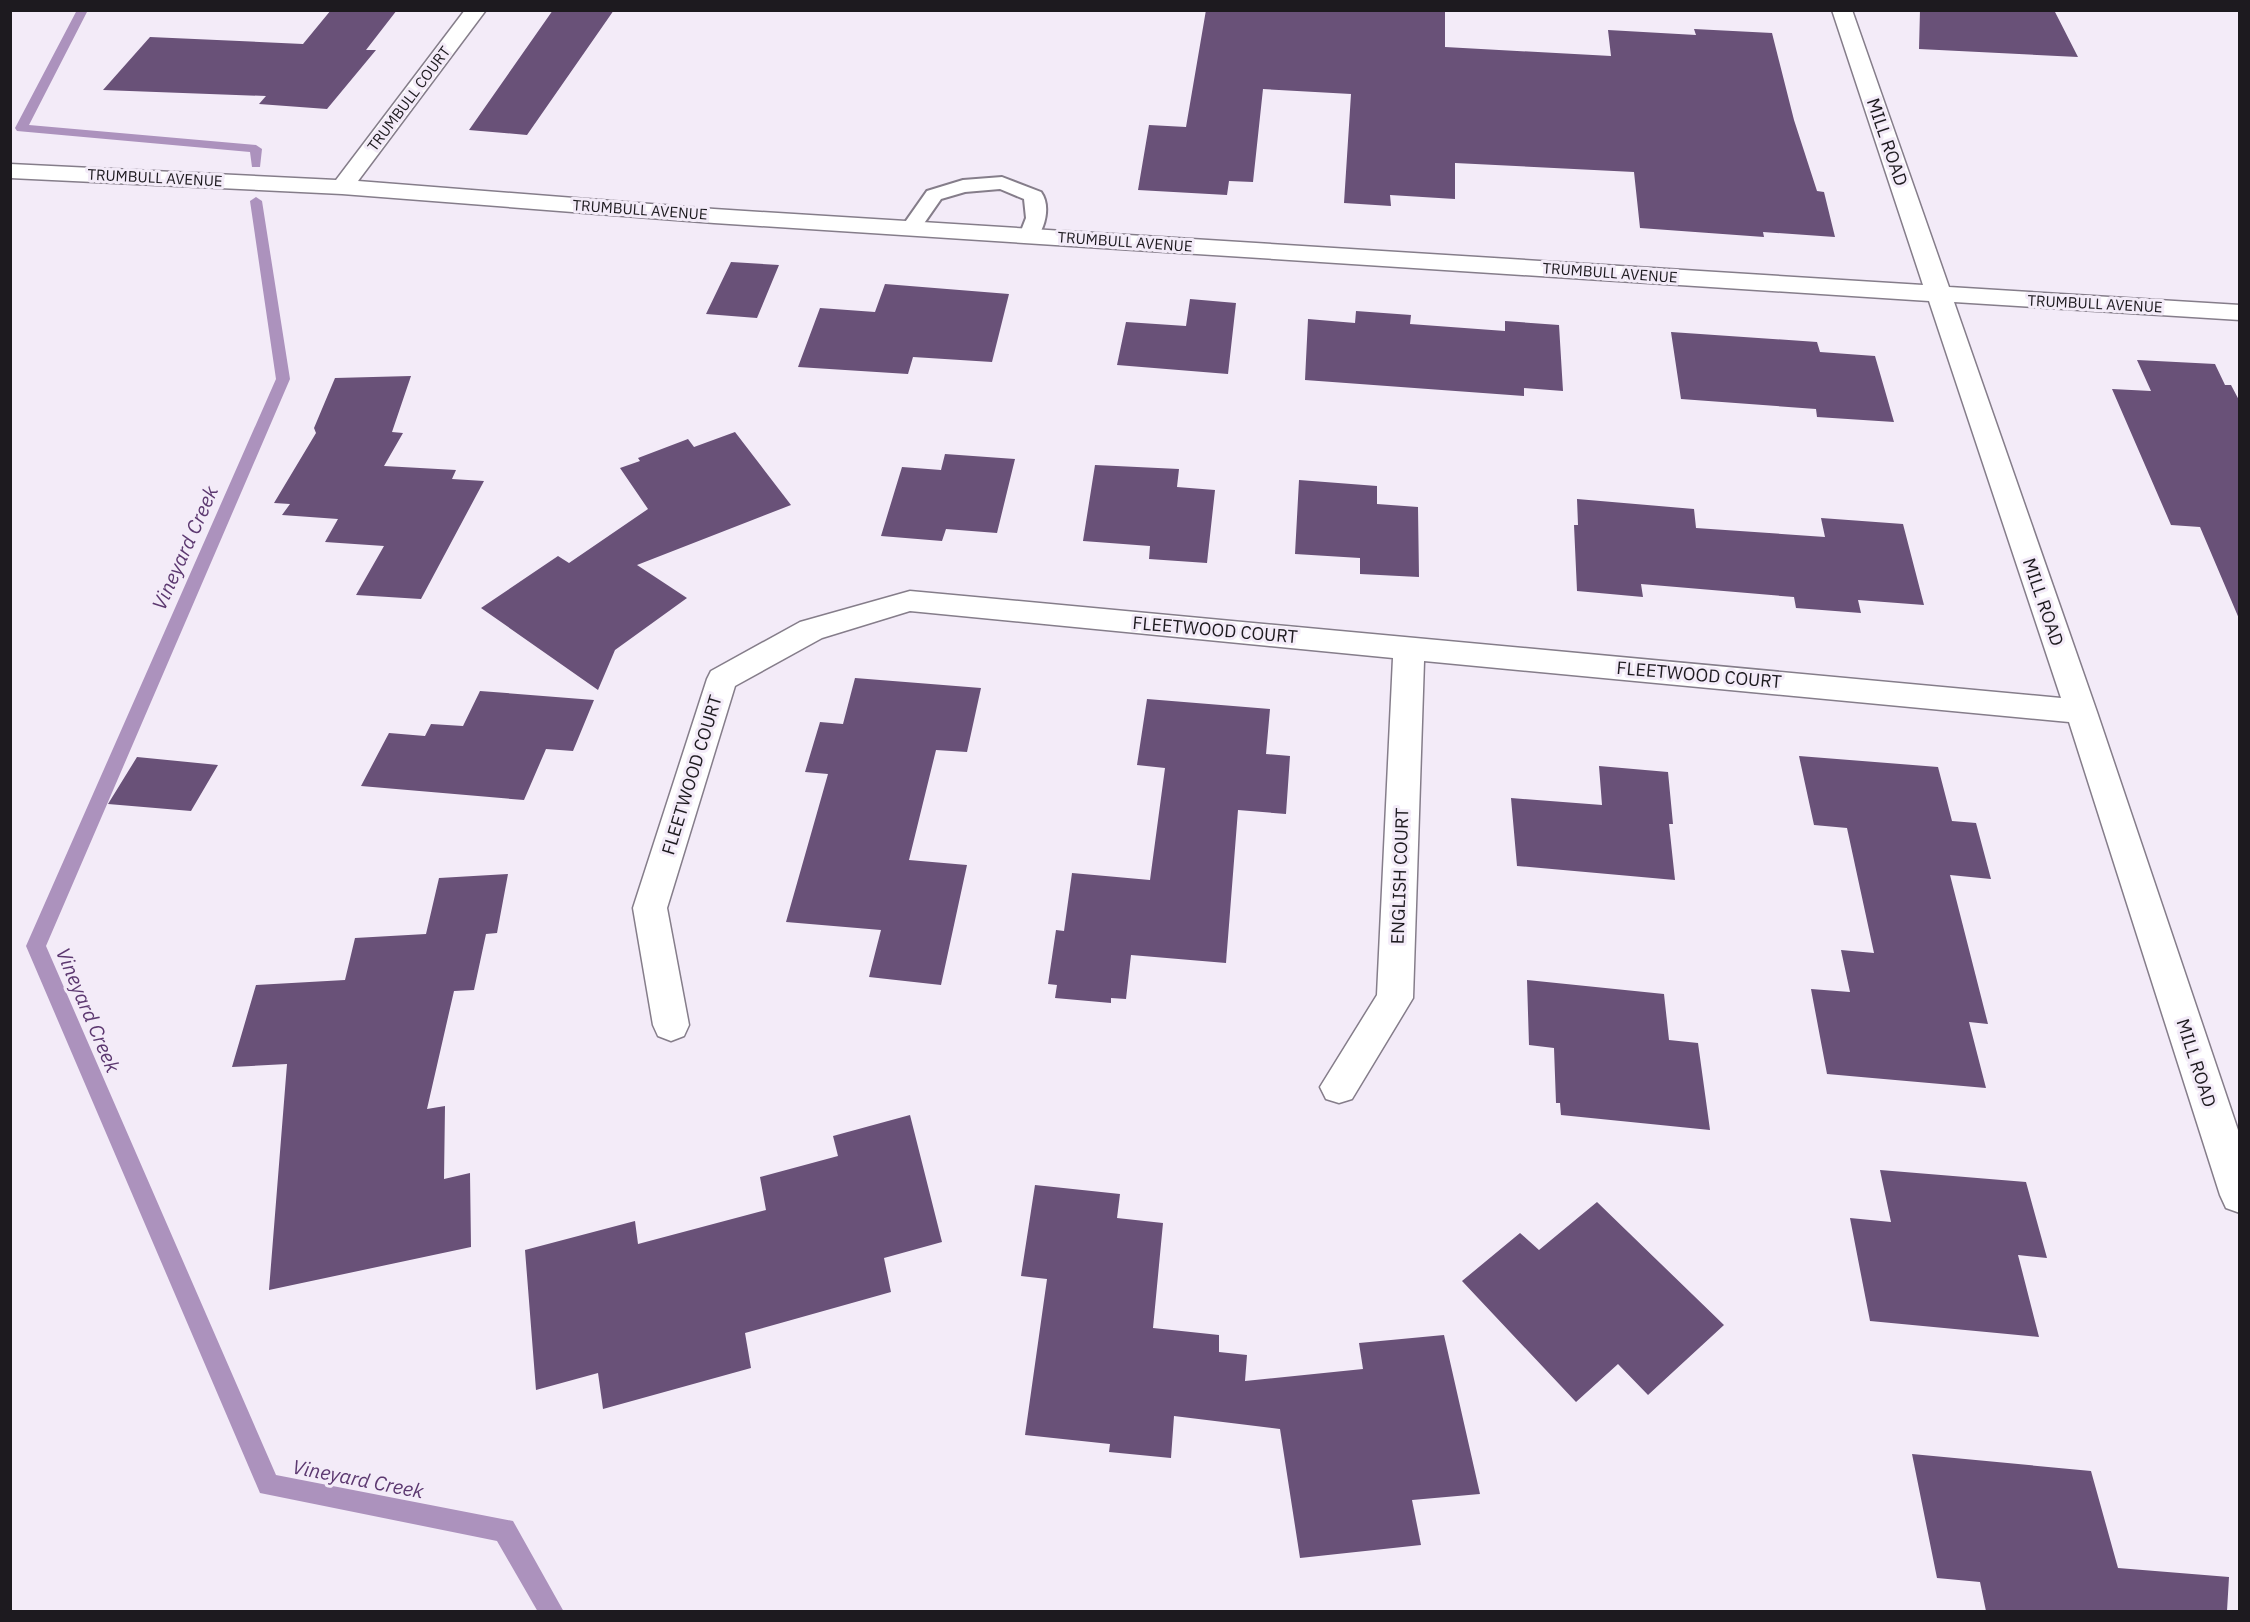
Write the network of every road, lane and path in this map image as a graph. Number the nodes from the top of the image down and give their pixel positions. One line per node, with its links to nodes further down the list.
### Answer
1 (476, 10): 4 (street, TRUMBULL COURT)
2 (1842, 10): 7 (street, MILL ROAD)
3 (10, 171): 4 (street, TRUMBULL AVENUE)
4 (342, 187): 5 (street, TRUMBULL AVENUE)
5 (911, 228): 6 (street, TRUMBULL AVENUE); 6 (lane)
6 (1029, 236): 7 (street, TRUMBULL AVENUE)
7 (1939, 294): 8 (street, TRUMBULL AVENUE); 10 (street, MILL ROAD)
8 (2240, 313)
9 (1409, 648): 10 (street, FLEETWOOD COURT); 11 (street, FLEETWOOD COURT); 12 (street, ENGLISH COURT)
10 (2081, 712): 13 (street, MILL ROAD)
11 (672, 1025)
12 (1340, 1087)
13 (2240, 1195)

